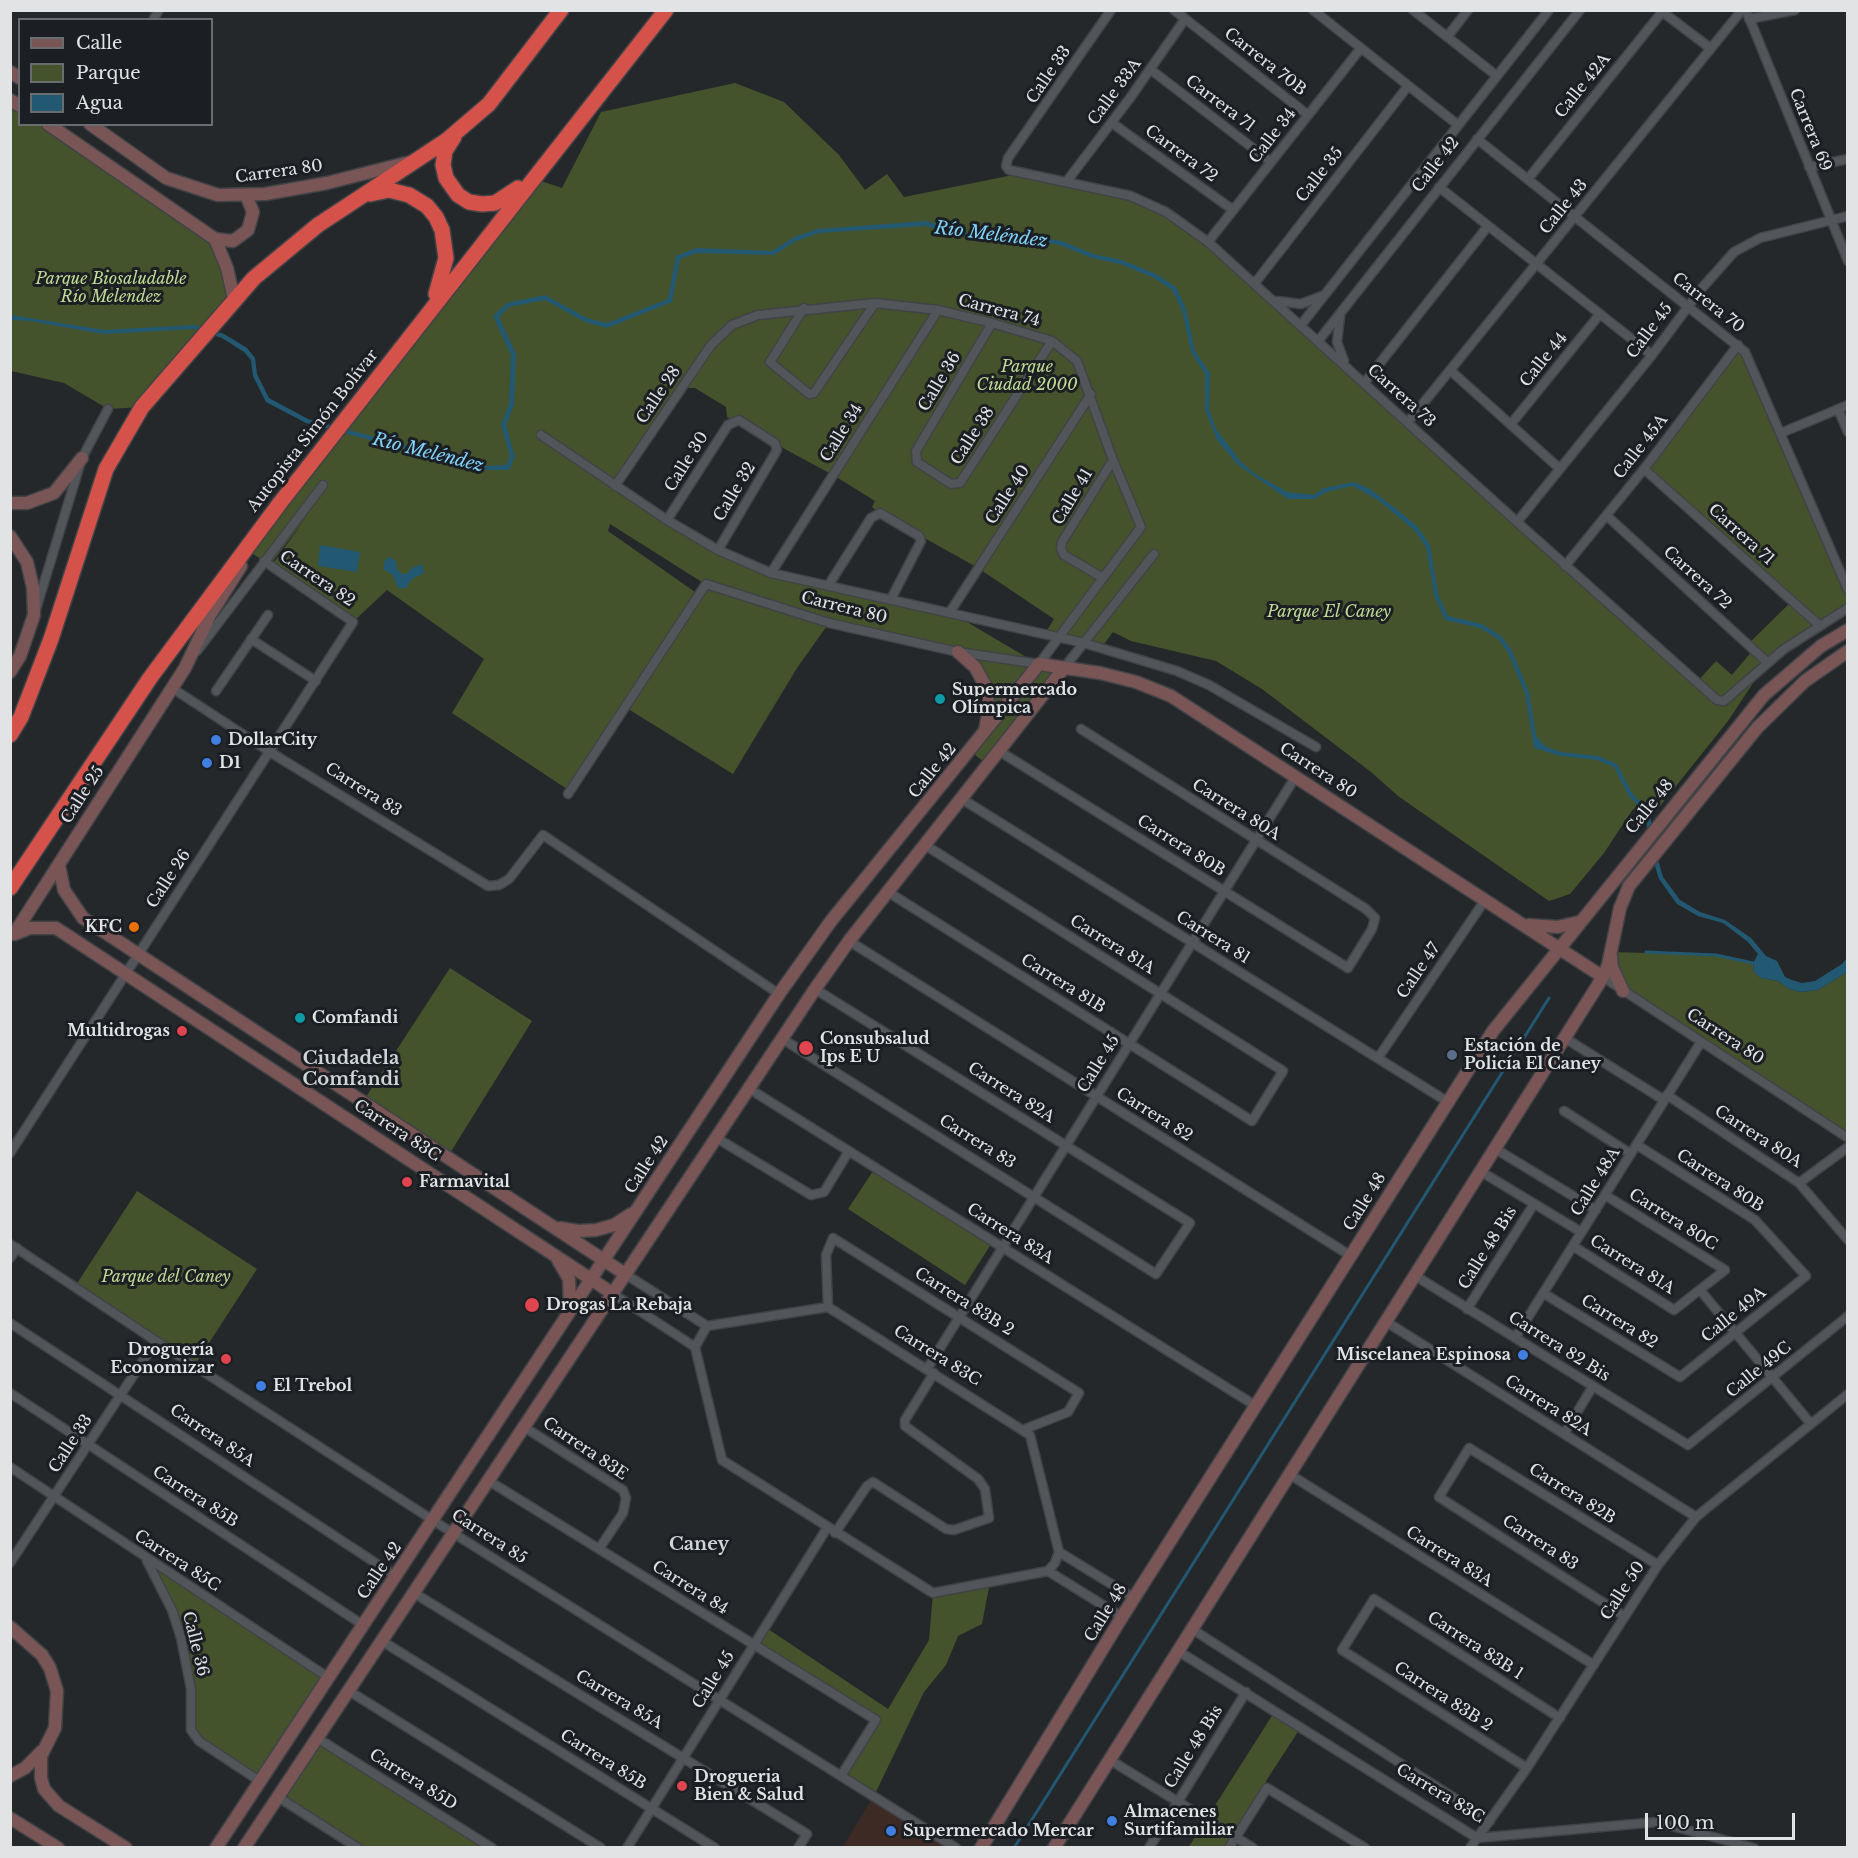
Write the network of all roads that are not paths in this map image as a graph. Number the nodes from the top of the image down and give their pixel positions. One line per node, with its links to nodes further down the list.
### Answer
1 (561, 10): 20 (highway)
2 (666, 10): 32 (highway, Autopista Simón Bolívar)
3 (1111, 10): 31 (street, Calle 33)
4 (1174, 10): 13 (street, Carrera 70B)
5 (1413, 10): 14 (street)
6 (1468, 10): 14 (street)
7 (1549, 10): 18 (street, Calle 42)
8 (1580, 10): 26 (street, Calle 42)
9 (1795, 10): 12 (street)
10 (1313, 11): 15 (street)
11 (1661, 11): 16 (street); 33 (street, Calle 42A)
12 (1746, 13): 16 (street, Calle 43); 30 (street, Carrera 69)
13 (1185, 19): 17 (street, Calle 33A); 21 (street, Carrera 70B)
14 (1447, 37): 18 (street)
15 (1361, 48): 19 (street); 21 (street, Calle 34)
16 (1710, 48): 39 (street, Calle 43)
17 (1150, 69): 22 (street, Calle 33A); 29 (street, Carrera 71)
18 (1497, 76): 23 (street, Calle 42)
19 (1408, 86): 23 (street); 47 (street, Calle 35)
20 (478, 114): 28 (highway); 32 (highway)
21 (1308, 115): 29 (street, Calle 34)
22 (1112, 123): 34 (street, Calle 33A); 38 (street, Carrera 72)
23 (1458, 125): 48 (street, Calle 42)
24 (51, 126): 43 (street)
25 (93, 126): 36 (street, Carrera 80)
26 (1477, 139): 33 (street, Carrera 70); 35 (street, Calle 42)
27 (1848, 159): 30 (street)
28 (417, 160): 36 (street, Carrera 80); 37 (highway)
29 (1271, 162): 38 (street, Calle 34)
30 (1809, 167): 41 (street, Carrera 69)
31 (1018, 174): 34 (street, Carrera 73)
32 (532, 178): 52 (highway, Autopista Simón Bolívar)
33 (1528, 178): 39 (street, Carrera 70)
34 (1067, 181): 44 (street, Carrera 73)
35 (1439, 187): 42 (street); 56 (street, Calle 42)
36 (246, 195): 43 (street)
37 (352, 202): 51 (highway); 52 (highway)
38 (1233, 210): 44 (street, Calle 34)
39 (1576, 216): 46 (street, Calle 43); 53 (street, Carrera 70)
40 (1848, 216): 41 (street, Calle 45)
41 (1831, 220): 45 (street, Carrera 69); 53 (street, Calle 45)
42 (1488, 226): 46 (street); 67 (street)
43 (215, 239): 51 (street)
44 (1208, 242): 47 (street, Carrera 73)
45 (1848, 261)
46 (1537, 264): 57 (street); 66 (street, Calle 43)
47 (1256, 283): 49 (street, Carrera 73)
48 (1325, 294): 49 (street); 60 (street, Calle 42)
49 (1275, 300): 60 (street, Carrera 73)
50 (875, 303): 54 (street, Carrera 74); 54 (street); 55 (street, Carrera 74)
51 (230, 305): 124 (highway)
52 (432, 306): 86 (highway, Autopista Simón Bolívar)
53 (1688, 307): 63 (street, Carrera 70); 64 (street, Calle 45)
54 (804, 308): 59 (street, Carrera 74)
55 (938, 310): 58 (street, Carrera 74); 96 (street, Calle 34)
56 (1342, 310): 62 (street, Calle 42); 65 (street)
57 (1599, 315): 64 (street); 73 (street, Calle 44)
58 (992, 323): 61 (street, Carrera 74); 83 (street, Calle 36)
59 (732, 325): 84 (street, Calle 28)
60 (1302, 325): 62 (street, Carrera 73)
61 (1052, 340): 68 (street, Carrera 74); 83 (street, Calle 38)
62 (1319, 340): 65 (street, Carrera 73)
63 (1738, 345): 75 (street, Carrera 70); 81 (street, Calle 45A)
64 (1652, 355): 80 (street, Calle 45)
65 (1347, 367): 67 (street, Carrera 73)
66 (1451, 371): 72 (street, Calle 43); 73 (street)
67 (1365, 382): 72 (street, Carrera 73)
68 (1091, 394): 79 (street, Carrera 74); 102 (street, Calle 40)
69 (1848, 405): 71 (street)
70 (108, 409): 78 (street)
71 (1838, 409): 74 (street); 75 (street)
72 (1408, 422): 89 (street, Carrera 73)
73 (1511, 424): 80 (street)
74 (1848, 432)
75 (1781, 433): 99 (street, Carrera 70)
76 (541, 435): 84 (street, Carrera 80)
77 (777, 450): 88 (street, Calle 30); 92 (street, Calle 32)
78 (82, 458): 85 (street); 103 (street)
79 (1113, 460): 90 (street, Carrera 74); 97 (street, Calle 41)
80 (1559, 468): 89 (street, Calle 45)
81 (1644, 469): 87 (street, Calle 45A); 106 (street, Carrera 71)
82 (323, 485): 94 (street, Calle 25)
83 (957, 485)
84 (615, 486): 88 (street, Carrera 80)
85 (10, 503)
86 (280, 503): 116 (street, Calle 25); 134 (highway, Autopista Simón Bolívar)
87 (1607, 516): 95 (street, Calle 45A); 114 (street, Carrera 72)
88 (668, 520): 92 (street, Carrera 80)
89 (1516, 522): 95 (street, Carrera 73)
90 (1141, 527): 97 (street, Calle 42)
91 (10, 536): 103 (street)
92 (718, 550): 96 (street, Carrera 80)
93 (1154, 554): 110 (street)
94 (264, 561): 105 (street, Carrera 82); 116 (street, Calle 25)
95 (1565, 566): 114 (street, Carrera 73)
96 (771, 573): 98 (street, Carrera 80)
97 (1103, 578): 108 (street, Calle 42)
98 (828, 586): 100 (street, Carrera 80); 100 (street)
99 (1848, 590)
100 (891, 599): 102 (street, Carrera 80)
101 (1848, 608): 106 (street)
102 (950, 612): 108 (street, Carrera 80)
103 (34, 615): 113 (street)
104 (268, 615): 109 (street)
105 (353, 622): 119 (street, Calle 26)
106 (1819, 625): 114 (street)
107 (1848, 630): 138 (street, Calle 48)
108 (1058, 638): 110 (street, Carrera 80); 115 (street, Calle 42)
109 (251, 639): 119 (street); 121 (street)
110 (1084, 643): 117 (street); 125 (street, Carrera 80)
111 (1848, 651): 144 (street, Calle 48)
112 (958, 652): 115 (street, Carrera 80); 123 (street); 129 (street, Carrera 80)
113 (15, 653): 118 (street)
114 (1767, 662)
115 (1039, 664): 117 (street, Carrera 80); 123 (street, Calle 42)
116 (185, 668): 120 (street, Calle 25)
117 (1064, 668): 126 (street); 128 (street, Carrera 80)
118 (10, 672)
119 (316, 681): 127 (street, Calle 26)
120 (172, 688): 127 (street, Carrera 83); 133 (street, Calle 25)
121 (216, 691)
122 (1081, 729): 131 (street, Carrera 80A)
123 (985, 732): 151 (street, Calle 42)
124 (10, 735)
125 (1316, 747)
126 (999, 751): 130 (street); 135 (street, Carrera 80B)
127 (270, 752): 145 (street, Calle 26); 151 (street, Carrera 83)
128 (1296, 776): 131 (street, Calle 45); 137 (street, Carrera 80)
129 (568, 794)
130 (962, 799): 132 (street); 142 (street, Carrera 81)
131 (1257, 840): 135 (street, Calle 45); 146 (street, Carrera 80A)
132 (925, 845): 136 (street); 152 (street, Carrera 81A)
133 (59, 865): 140 (street, Calle 25); 145 (street, Carrera 83C)
134 (10, 888)
135 (1225, 891): 142 (street, Calle 45); 146 (street, Carrera 80B)
136 (888, 892): 141 (street); 156 (street, Carrera 81B)
137 (1485, 900): 139 (street, Carrera 80); 157 (street, Calle 47)
138 (1582, 919): 139 (street); 143 (street, Calle 48)
139 (1522, 923): 143 (street, Carrera 80)
140 (13, 937): 147 (street, Carrera 83C)
141 (849, 941): 149 (street); 160 (street, Carrera 82)
142 (1192, 943): 152 (street, Calle 45); 157 (street, Carrera 81)
143 (1559, 948): 148 (street, Carrera 80); 162 (street, Calle 48)
144 (1611, 952): 148 (street, Calle 48); 150 (street)
145 (138, 955): 147 (street, Calle 26); 159 (street, Carrera 83C)
146 (1348, 968)
147 (126, 974): 163 (street, Carrera 83C); 175 (street, Calle 26)
148 (1602, 977): 150 (street, Carrera 80); 153 (street, Calle 48)
149 (815, 989): 154 (street); 171 (street, Carrera 82A)
150 (1623, 991): 155 (street, Carrera 80)
151 (779, 994): 181 (street, Calle 42)
152 (1161, 994): 156 (street, Calle 45); 165 (street, Carrera 81A)
153 (1563, 1037): 161 (street, Carrera 80A); 173 (street, Calle 48)
154 (781, 1038): 158 (street); 180 (street, Carrera 83)
155 (1701, 1042): 161 (street, Calle 48A); 168 (street, Carrera 80)
156 (1129, 1044): 160 (street, Calle 45); 165 (street, Carrera 81B)
157 (1378, 1058): 162 (street, Carrera 81)
158 (748, 1088): 167 (street); 174 (street, Carrera 83A)
159 (347, 1093): 163 (street); 166 (street, Carrera 83C)
160 (1096, 1096): 171 (street, Calle 45); 191 (street, Carrera 82)
161 (1666, 1097): 170 (street, Calle 48A); 178 (street, Carrera 80A)
162 (1449, 1102): 191 (street, Calle 48)
163 (335, 1111): 169 (street, Carrera 83C)
164 (1564, 1111): 176 (street)
165 (1252, 1121)
166 (391, 1122): 169 (street); 184 (street, Carrera 83C)
167 (715, 1137): 174 (street); 194 (street)
168 (1848, 1138)
169 (379, 1140): 190 (street, Carrera 83C)
170 (1636, 1145): 176 (street, Calle 48A); 197 (street, Carrera 80B)
171 (1066, 1146): 180 (street, Calle 45); 195 (street, Carrera 82A)
172 (1848, 1147): 178 (street)
173 (1494, 1148): 177 (street, Calle 48); 183 (street)
174 (849, 1151): 189 (street, Carrera 83A)
175 (10, 1153)
176 (1631, 1154): 179 (street, Calle 48A)
177 (1480, 1171): 182 (street); 196 (street, Calle 48)
178 (1799, 1183): 186 (street, Carrera 80A)
179 (1605, 1195): 183 (street, Calle 48A); 199 (street, Carrera 80C)
180 (1034, 1197): 189 (street, Calle 45); 195 (street, Carrera 83)
181 (642, 1202): 184 (street); 193 (street, Calle 42)
182 (1534, 1204): 185 (street); 203 (street, Calle 48 Bis)
183 (1596, 1210): 185 (street, Calle 48A)
184 (543, 1221): 193 (street, Carrera 83C)
185 (1581, 1232): 188 (street, Calle 48A)
186 (1848, 1240)
187 (14, 1246): 192 (street); 212 (street, Carrera 85)
188 (1573, 1246): 199 (street, Carrera 81A); 201 (street, Calle 48A)
189 (1002, 1247): 205 (street, Calle 45); 221 (street, Carrera 83A)
190 (551, 1253): 198 (street, Carrera 83C); 204 (street)
191 (1351, 1256): 221 (street, Calle 48)
192 (10, 1258)
193 (603, 1260): 194 (street, Carrera 83C); 198 (street, Calle 42)
194 (625, 1274): 200 (street); 209 (street, Carrera 83C)
195 (1156, 1274)
196 (1414, 1275): 203 (street, Carrera 82 Bis); 207 (street, Calle 48)
197 (1806, 1275): 210 (street, Calle 49A)
198 (591, 1279): 200 (street, Carrera 83C); 204 (street, Calle 42)
199 (1700, 1290): 210 (street)
200 (612, 1293): 213 (street, Carrera 83C); 223 (street)
201 (1543, 1293): 211 (street, Calle 48A); 215 (street, Carrera 82)
202 (828, 1307): 205 (street, Carrera 83B 2); 209 (street); 214 (street, Carrera 83C)
203 (1467, 1309): 211 (street, Carrera 82 Bis)
204 (570, 1311): 234 (street, Calle 42)
205 (959, 1316): 214 (street, Calle 45); 224 (street, Carrera 83B 2)
206 (1848, 1316): 216 (street, Calle 49C)
207 (1385, 1321): 225 (street, Carrera 82A); 229 (street, Calle 48)
208 (10, 1323): 219 (street, Carrera 85A)
209 (706, 1326): 213 (street)
210 (1737, 1333): 215 (street, Calle 49A); 216 (street)
211 (1515, 1338): 217 (street, Carrera 82 Bis)
212 (156, 1341): 219 (street, Calle 33); 234 (street, Carrera 85)
213 (695, 1347): 235 (street)
214 (930, 1371): 224 (street, Carrera 83C); 235 (street, Calle 45)
215 (1680, 1377)
216 (1774, 1378): 222 (street); 227 (street, Calle 49C)
217 (1593, 1386): 225 (street); 227 (street, Carrera 82 Bis)
218 (10, 1393): 226 (street, Carrera 85B)
219 (121, 1394): 226 (street, Calle 33); 243 (street, Carrera 85A)
220 (1848, 1394): 222 (street, Calle 50)
221 (1256, 1406): 245 (street, Calle 48)
222 (1811, 1424): 233 (street, Calle 50)
223 (524, 1427): 230 (street); 237 (street, Carrera 83E)
224 (1025, 1429): 238 (street)
225 (1564, 1434): 233 (street, Carrera 82A)
226 (88, 1445): 231 (street, Calle 33); 248 (street, Carrera 85B)
227 (1688, 1445)
228 (10, 1467): 231 (street, Carrera 85C)
229 (1289, 1474): 250 (street, Calle 48); 255 (street, Carrera 83A)
230 (489, 1481): 236 (street); 237 (street, Carrera 84)
231 (54, 1496): 239 (street, Carrera 85C); 240 (street, Calle 33)
232 (1439, 1497): 241 (street, Carrera 82B); 246 (street, Carrera 83)
233 (1696, 1517): 241 (street, Calle 50)
234 (434, 1519): 236 (street, Carrera 85); 243 (street, Calle 42)
235 (831, 1530): 242 (street); 252 (street, Calle 45)
236 (454, 1533): 244 (street); 259 (street, Carrera 85)
237 (600, 1549): 252 (street, Carrera 84)
238 (1059, 1552): 242 (street); 245 (street)
239 (145, 1558): 256 (street, Carrera 85C); 268 (street, Calle 36)
240 (10, 1563)
241 (1658, 1565): 246 (street, Calle 50)
242 (1048, 1571): 247 (street)
243 (396, 1576): 248 (street, Calle 42)
244 (414, 1593): 251 (street); 263 (street, Carrera 85A)
245 (1134, 1598): 247 (street, Calle 48)
246 (1624, 1616): 255 (street, Calle 50)
247 (1122, 1617): 287 (street, Calle 48)
248 (363, 1625): 256 (street, Calle 42)
249 (10, 1627): 262 (street)
250 (1192, 1629): 254 (street, Calle 48); 273 (street, Carrera 83C)
251 (382, 1641): 257 (street); 271 (street, Carrera 85B)
252 (754, 1645): 259 (street, Calle 45); 267 (street, Carrera 84)
253 (1342, 1650): 260 (street, Carrera 83B 1); 265 (street, Carrera 83B 2)
254 (1178, 1651): 258 (street, Carrera 83C); 264 (street, Calle 48)
255 (1594, 1665): 260 (street, Calle 50)
256 (329, 1678): 268 (street, Calle 42)
257 (349, 1690): 261 (street); 282 (street)
258 (1246, 1692): 270 (street, Calle 48 Bis); 275 (street, Carrera 83C)
259 (720, 1700): 263 (street, Calle 45); 267 (street, Carrera 85)
260 (1560, 1718): 265 (street, Calle 50)
261 (317, 1738): 269 (street); 281 (street, Carrera 85D)
262 (43, 1750): 266 (street); 277 (street)
263 (684, 1758): 271 (street, Calle 45); 285 (street, Carrera 85A)
264 (1110, 1760): 270 (street); 288 (street, Calle 48)
265 (1527, 1768): 273 (street, Calle 50)
266 (10, 1776)
267 (842, 1776): 286 (street, Carrera 85)
268 (261, 1782): 278 (street, Calle 42)
269 (278, 1797): 279 (street); 280 (street)
270 (1177, 1801): 274 (street); 289 (street, Calle 48 Bis)
271 (652, 1808): 283 (street, Calle 45); 284 (street, Carrera 85B)
272 (10, 1818): 276 (street)
273 (1490, 1821): 275 (street, Calle 50)
274 (1236, 1837): 290 (street); 291 (street); 292 (street)
275 (1477, 1838): 293 (street, Calle 50); 294 (street, Carrera 83C)
276 (58, 1848)
277 (126, 1848)
278 (216, 1848)
279 (244, 1848)
280 (358, 1848)
281 (492, 1848)
282 (601, 1848)
283 (627, 1848)
284 (715, 1848)
285 (798, 1848)
286 (956, 1848)
287 (981, 1848)
288 (1054, 1848)
289 (1149, 1848)
290 (1229, 1848)
291 (1253, 1848)
292 (1365, 1848)
293 (1470, 1848)
294 (1754, 1848)

